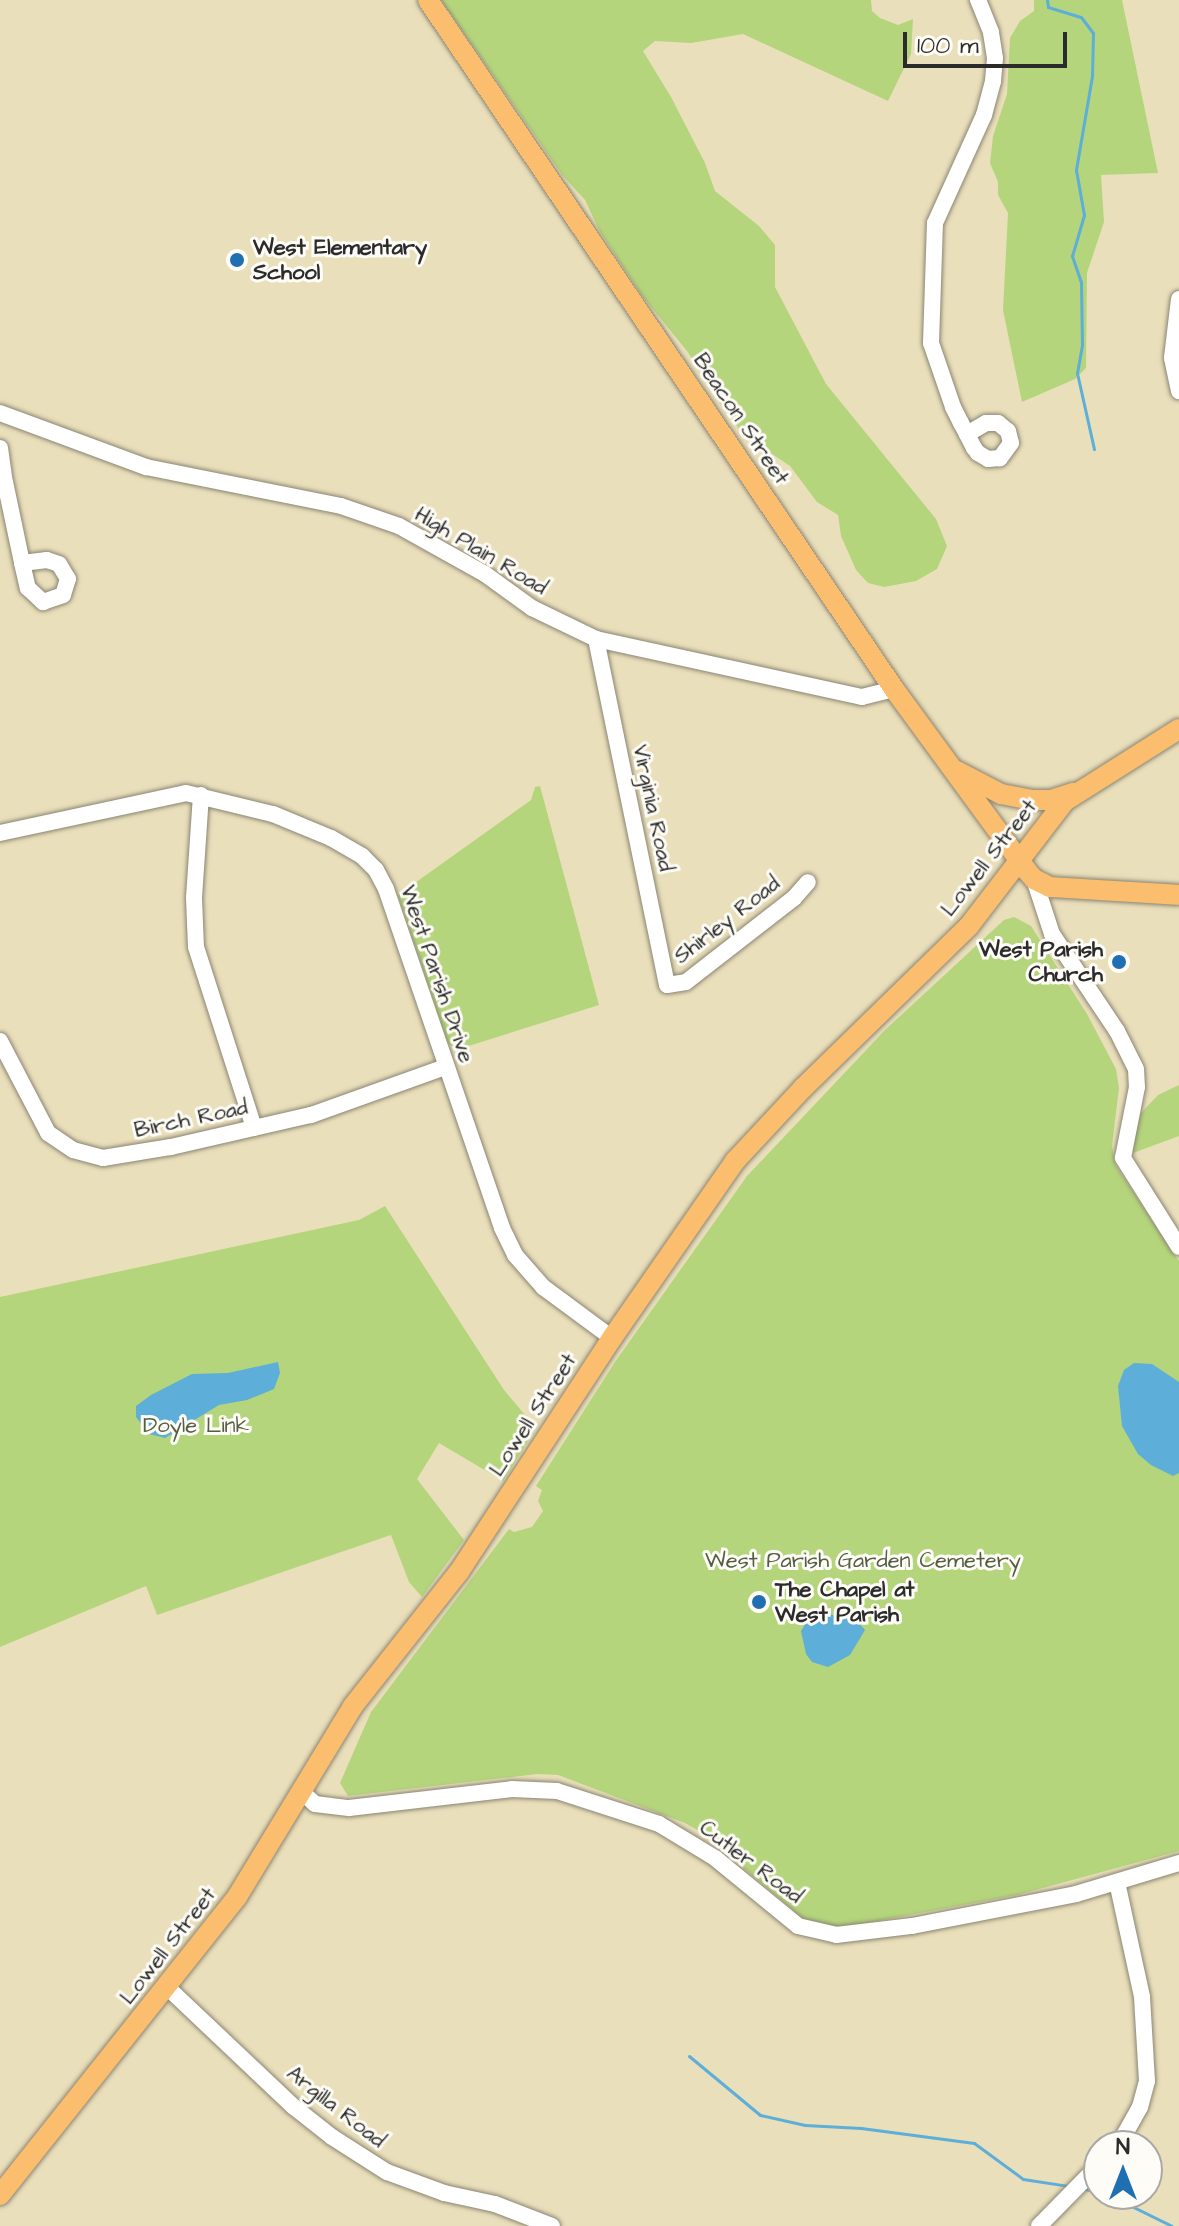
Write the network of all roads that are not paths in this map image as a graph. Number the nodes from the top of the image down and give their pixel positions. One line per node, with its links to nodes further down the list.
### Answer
1 (428, 0): 10 (main road, Beacon Street)
2 (978, 0): 6 (street)
3 (1179, 299): 4 (street)
4 (1179, 391)
5 (0, 413): 9 (street, High Plain Road)
6 (967, 434)
7 (0, 448): 8 (street)
8 (22, 563)
9 (596, 639): 10 (street, High Plain Road); 20 (street, Virginia Road)
10 (894, 689): 12 (main road, Beacon Street)
11 (1179, 729): 13 (main road, Lowell Street)
12 (950, 767): 13 (main road); 16 (main road, Beacon Street)
13 (1080, 789): 16 (main road, Lowell Street)
14 (201, 795): 15 (street, West Parish Drive); 22 (street, West Parish Drive); 23 (street)
15 (0, 833)
16 (1019, 861): 17 (main road, Beacon Street); 25 (main road, Lowell Street)
17 (1034, 879): 19 (main road); 24 (street)
18 (808, 882): 20 (street, Shirley Road)
19 (1179, 895)
20 (667, 985)
21 (0, 1041): 23 (street, Birch Road)
22 (445, 1067): 23 (street, Birch Road); 25 (street, West Parish Drive)
23 (254, 1128)
24 (1179, 1247)
25 (612, 1338): 26 (main road, Lowell Street)
26 (301, 1791): 28 (street, Cutler Road); 29 (main road, Lowell Street)
27 (1179, 1863): 28 (street, Cutler Road)
28 (1117, 1882): 30 (street)
29 (168, 1988): 32 (main road, Lowell Street); 33 (street, Argilla Road)
30 (1127, 2130)
31 (1083, 2181): 34 (street)
32 (0, 2195)
33 (552, 2226)
34 (1039, 2226)

